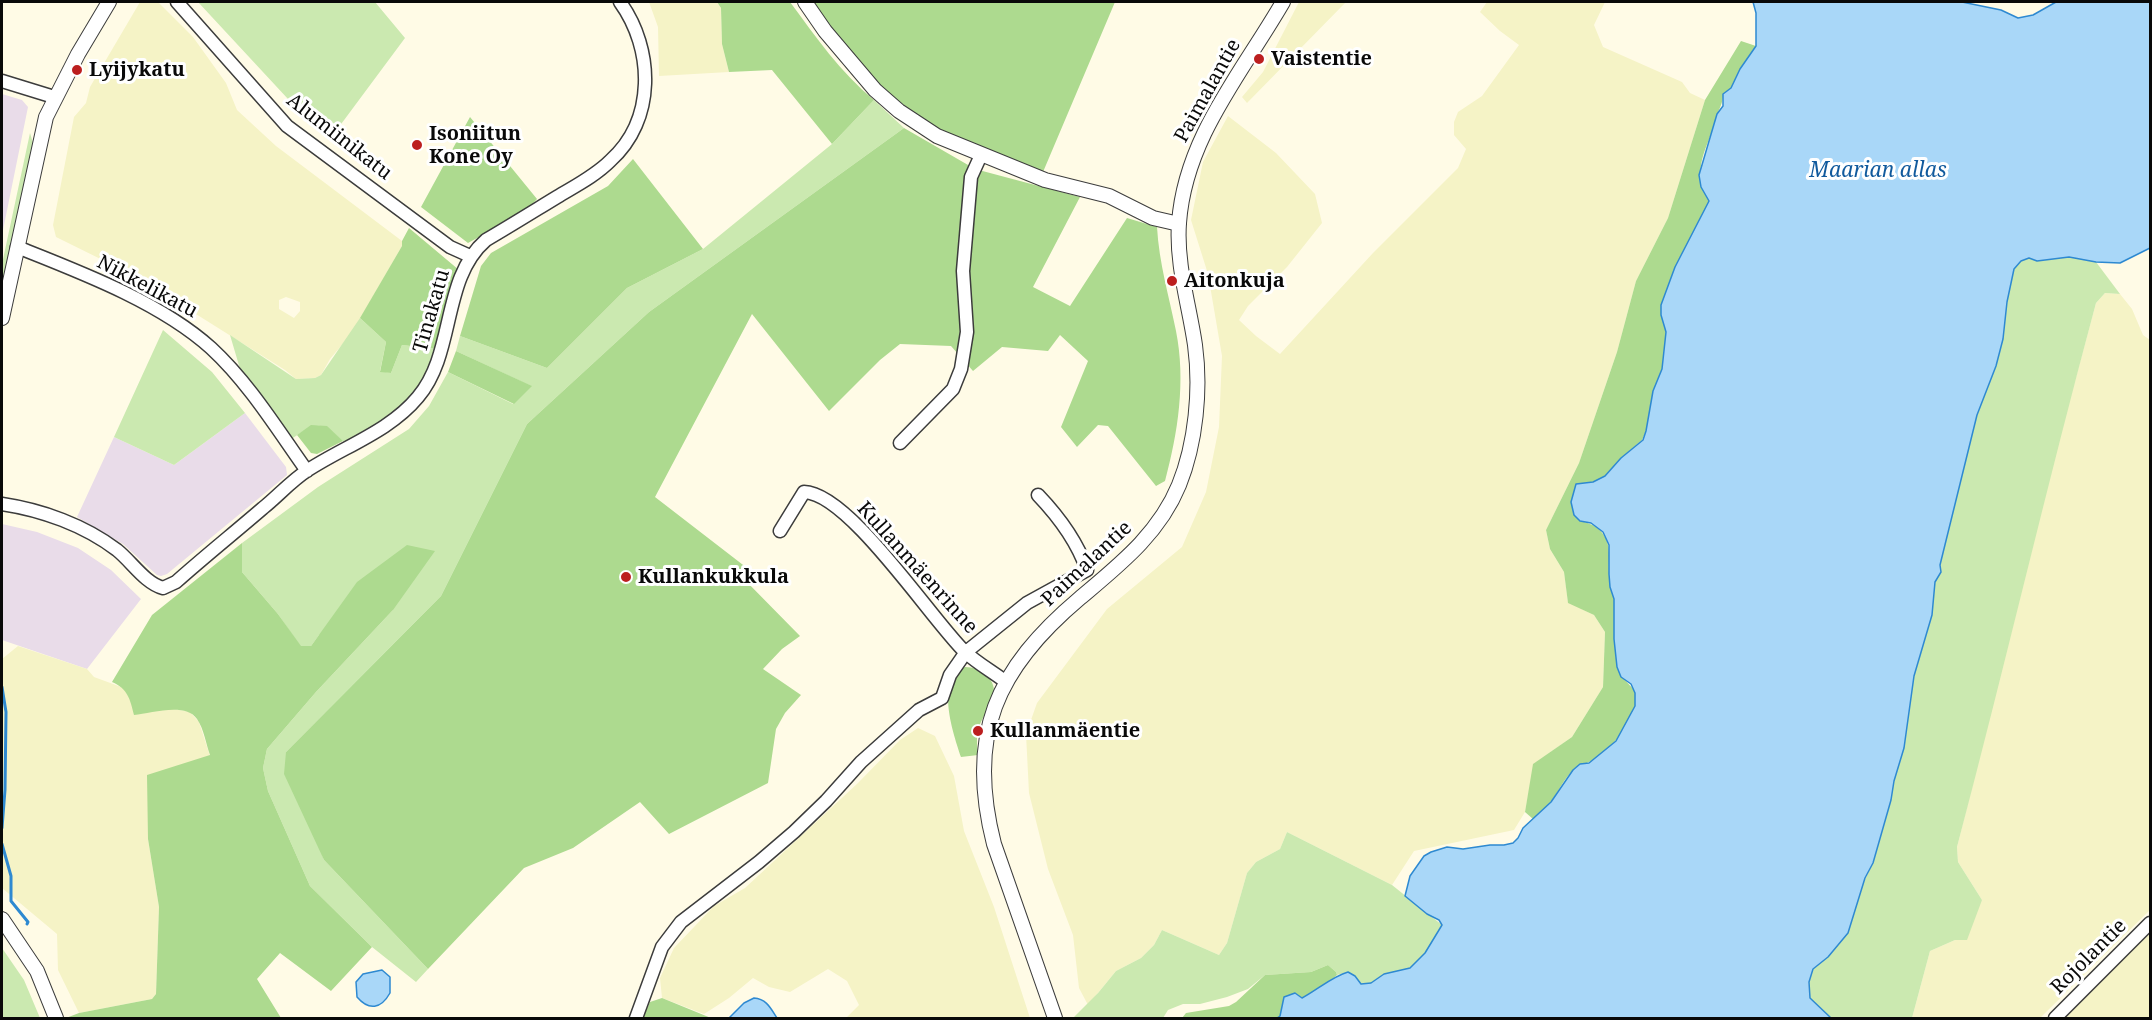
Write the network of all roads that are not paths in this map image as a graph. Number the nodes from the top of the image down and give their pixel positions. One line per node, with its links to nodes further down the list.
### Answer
1 (109, 2): 7 (street)
2 (177, 2): 11 (street, Alumiinikatu)
3 (620, 2): 11 (street, Tinakatu)
4 (805, 2): 8 (street)
5 (1283, 2): 9 (street, Paimalantie)
6 (2, 81): 7 (street)
7 (54, 97): 10 (street)
8 (981, 155): 9 (street); 13 (street)
9 (1179, 224): 19 (street, Paimalantie)
10 (16, 247): 12 (street); 14 (street, Nikkelikatu)
11 (470, 256): 14 (street, Tinakatu)
12 (2, 318)
13 (900, 443)
14 (307, 471): 16 (street, Tinakatu)
15 (1038, 495): 18 (street)
16 (2, 504)
17 (780, 531): 18 (street, Kullanmäenrinne)
18 (966, 652): 19 (street, Kullanmäenrinne); 23 (street)
19 (1006, 682): 24 (street, Paimalantie)
20 (2, 919): 22 (street)
21 (2151, 923): 25 (street, Rojolantie)
22 (56, 1018)
23 (636, 1018)
24 (1055, 1018)
25 (2055, 1018)

